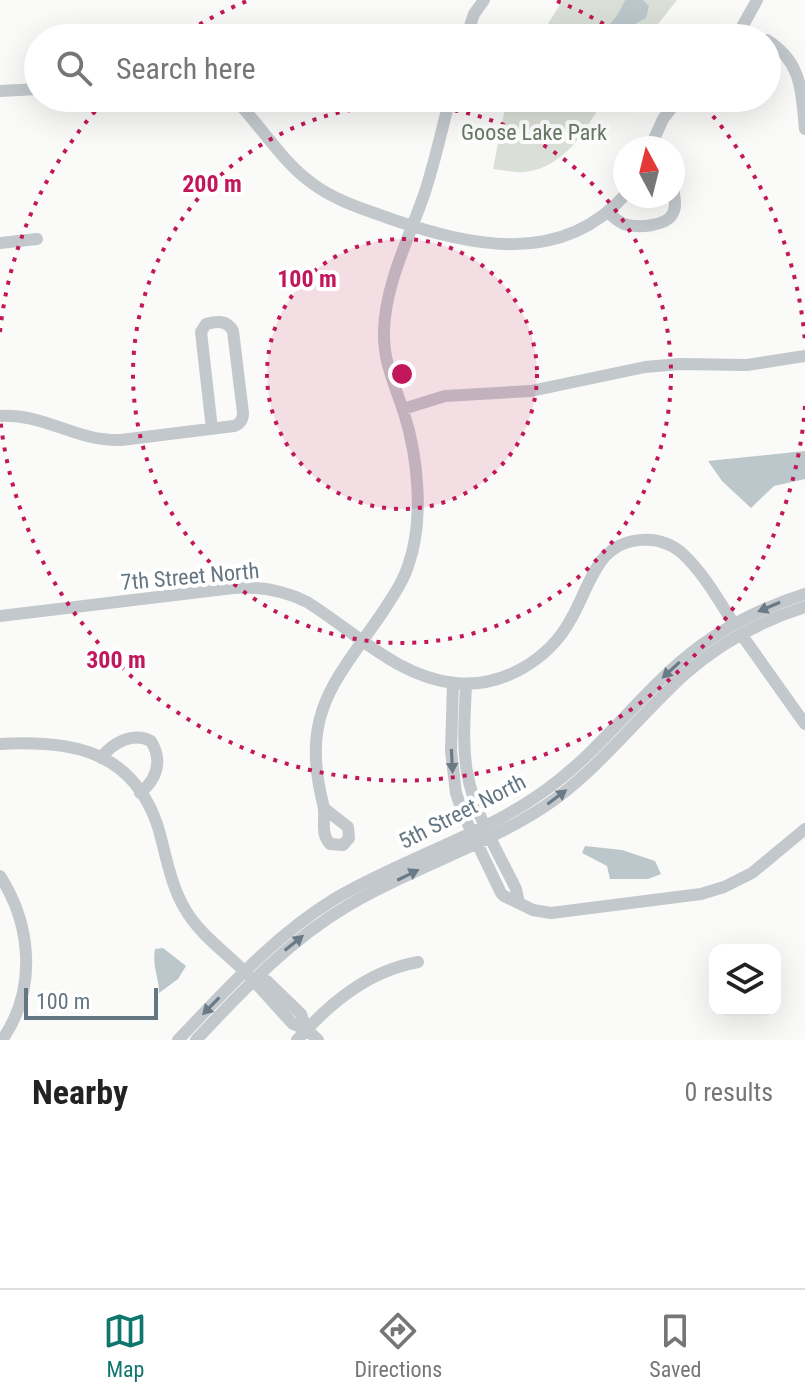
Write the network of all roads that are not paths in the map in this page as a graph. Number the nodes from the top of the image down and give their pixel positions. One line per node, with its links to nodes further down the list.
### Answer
1 (484, 0): 3 (street)
2 (757, 0): 4 (street)
3 (471, 24)
4 (745, 24)
5 (781, 51): 11 (street)
6 (24, 90): 7 (street)
7 (0, 91)
8 (248, 112): 16 (street)
9 (446, 112): 16 (street)
10 (668, 112): 12 (street)
11 (805, 129)
12 (656, 136)
13 (613, 207): 15 (street)
14 (675, 208): 15 (street)
15 (608, 212): 16 (street)
16 (413, 226): 20 (street)
17 (37, 239): 18 (street)
18 (0, 243)
19 (805, 356): 20 (street)
20 (403, 409): 27 (street)
21 (0, 416): 22 (street)
22 (212, 429): 22 (street)
23 (805, 594): 26 (street, 5th Street North, one-way to 26)
24 (805, 607): 26 (street, 5th Street North)
25 (0, 616): 27 (street, 7th Street North)
26 (738, 629): 28 (street, 7th Street North); 29 (street, 7th Street North); 35 (street, 5th Street North)
27 (363, 640): 28 (street, 7th Street North); 33 (street)
28 (459, 683): 35 (street); 36 (street, one-way to 36)
29 (805, 724)
30 (0, 744): 31 (street)
31 (101, 758): 32 (street); 32 (street)
32 (140, 793): 40 (street)
33 (325, 809)
34 (805, 829): 38 (street)
35 (487, 830): 36 (street, 5th Street North); 38 (street)
36 (474, 836): 38 (street); 40 (street, 5th Street North)
37 (0, 876): 42 (street)
38 (519, 903)
39 (418, 962): 41 (street)
40 (249, 976): 41 (street); 43 (street, 5th Street North, one-way to 43); 44 (street, 5th Street North)
41 (306, 1029): 45 (street); 46 (street)
42 (2, 1040)
43 (178, 1040)
44 (196, 1040)
45 (297, 1040)
46 (318, 1040)

